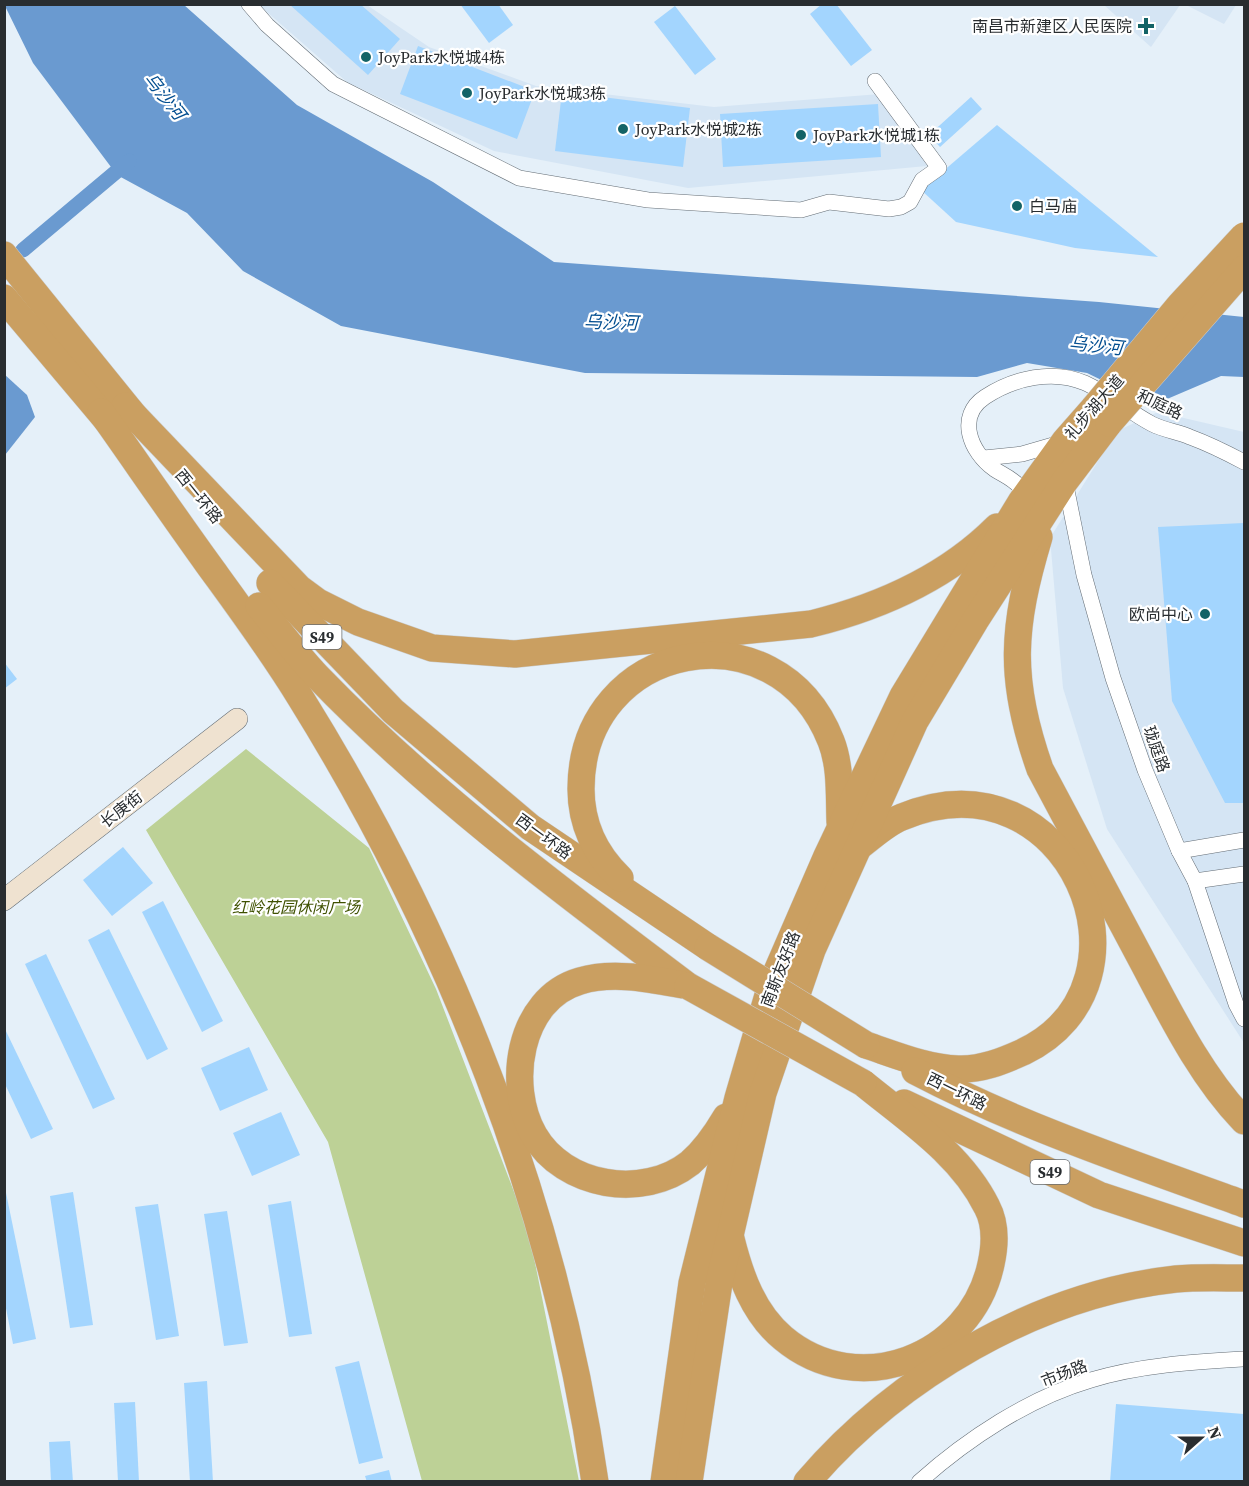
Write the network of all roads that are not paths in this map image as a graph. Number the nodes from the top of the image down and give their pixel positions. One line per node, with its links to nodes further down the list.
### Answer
1 (249, 4): 2 (street)
2 (875, 81)
3 (1245, 236): 8 (highway, 礼步湖大道, bridge)
4 (4, 255): 7 (highway, 西一环路 / S49)
5 (1245, 269): 8 (highway, 礼步湖大道, bridge)
6 (4, 298): 7 (highway, 西一环路 / S49)
7 (113, 409): 13 (highway); 22 (highway, 西一环路 / S49); 23 (highway, 西一环路 / S49); 34 (highway)
8 (1101, 416): 9 (highway, 礼步湖大道); 12 (highway, 礼步湖大道)
9 (1065, 441): 10 (street); 13 (highway, 礼步湖大道)
10 (984, 458): 11 (street, 和庭路); 13 (street, 和庭路)
11 (1245, 462)
12 (1065, 481): 14 (highway, 礼步湖大道); 18 (street, 珑庭路)
13 (1021, 502): 16 (highway, 南斯友好路)
14 (1049, 506): 16 (highway, 南斯友好路); 28 (highway)
15 (237, 719): 21 (street, 长庚街)
16 (848, 838): 22 (highway); 25 (highway); 27 (highway, 南斯友好路); 30 (highway, 南斯友好路)
17 (1245, 840): 18 (street)
18 (1179, 851): 20 (street, 珑庭路)
19 (1245, 874): 20 (street)
20 (1196, 881): 24 (street, 珑庭路)
21 (4, 900)
22 (708, 947): 25 (highway, 西一环路 / S49, bridge)
23 (688, 986): 26 (highway, 西一环路 / S49, bridge); 27 (highway)
24 (1245, 1019)
25 (866, 1045): 29 (highway, 西一环路 / S49)
26 (863, 1083): 30 (highway); 31 (highway, 西一环路 / S49)
27 (738, 1098): 35 (highway, 南斯友好路)
28 (1245, 1121)
29 (1245, 1204)
30 (730, 1234): 36 (highway, 南斯友好路)
31 (1245, 1243)
32 (1245, 1278): 37 (highway)
33 (1245, 1359): 38 (street, 市场路)
34 (595, 1482)
35 (664, 1482)
36 (689, 1482)
37 (807, 1482)
38 (919, 1482)

